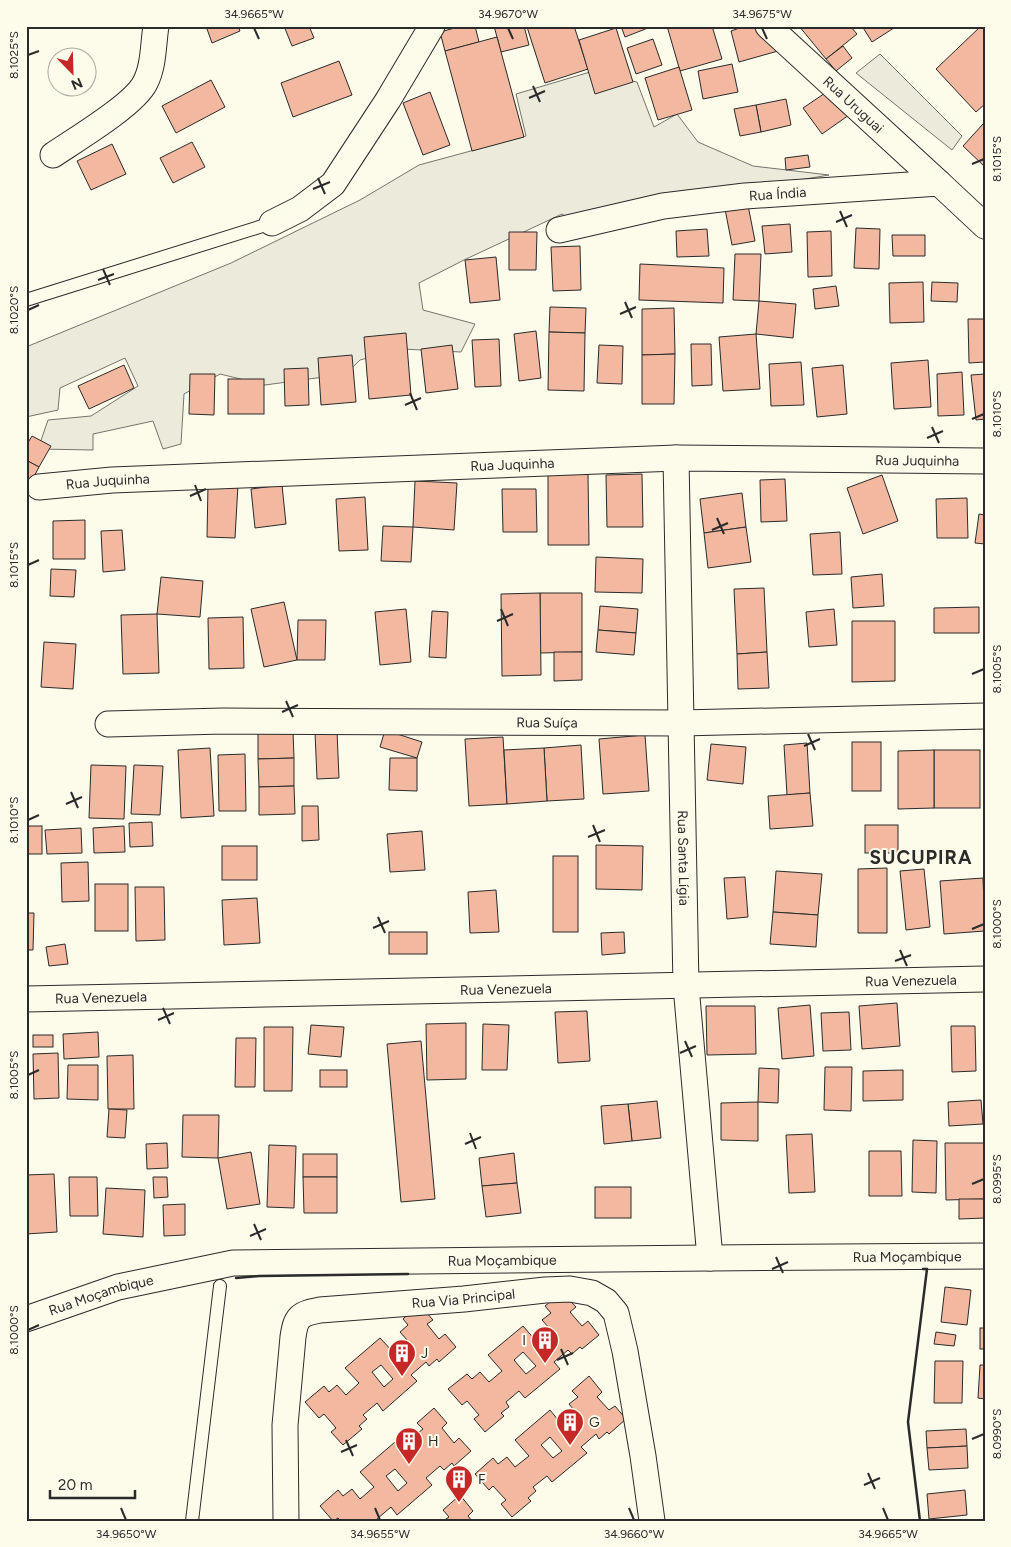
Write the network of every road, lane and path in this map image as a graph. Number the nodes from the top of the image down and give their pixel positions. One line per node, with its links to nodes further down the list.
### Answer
1 (156, 26): 4 (street)
2 (432, 26): 6 (street)
3 (768, 26): 5 (street, Rua Uruguai)
4 (53, 155)
5 (939, 183): 7 (street); 8 (street, Rua Índia)
6 (272, 223): 9 (lane)
7 (985, 226)
8 (559, 230)
9 (26, 300)
10 (676, 458): 11 (street, Rua Juquinha); 12 (street, Rua Juquinha); 14 (street, Rua Santa Lígia)
11 (985, 461)
12 (39, 487)
13 (985, 716): 14 (street, Rua Suíça)
14 (681, 723): 15 (street, Rua Suíça); 17 (street, Rua Santa Lígia)
15 (108, 724)
16 (985, 979): 17 (street, Rua Venezuela)
17 (686, 986): 18 (street, Rua Venezuela); 20 (street, Rua Santa Lígia)
18 (26, 999)
19 (985, 1256): 20 (street, Rua Moçambique)
20 (710, 1258): 21 (street, Rua Moçambique)
21 (233, 1263): 22 (street); 23 (street, Rua Moçambique)
22 (220, 1286): 24 (lane)
23 (26, 1319)
24 (192, 1521)
25 (286, 1521): 26 (street, Rua Via Principal)
26 (652, 1521)

